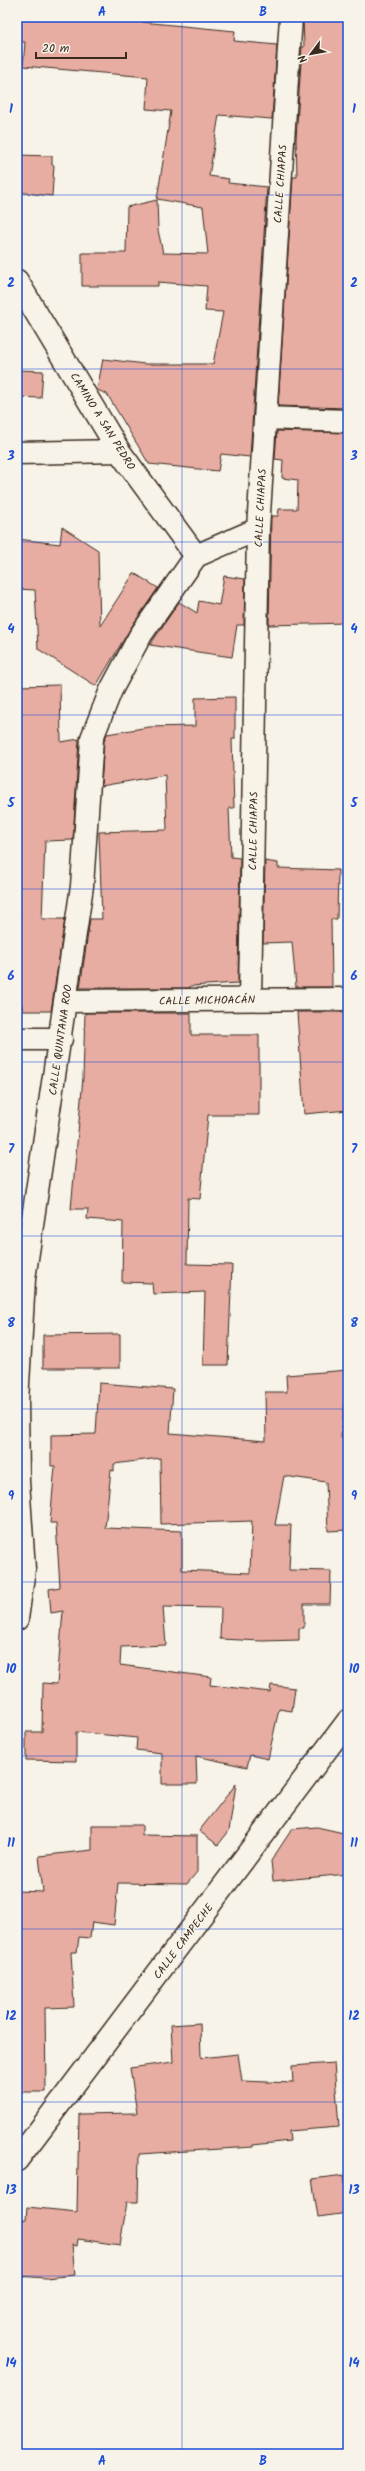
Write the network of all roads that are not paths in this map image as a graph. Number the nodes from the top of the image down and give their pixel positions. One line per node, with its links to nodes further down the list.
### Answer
1 (291, 17): 3 (street, CALLE CHIAPAS)
2 (17, 282): 5 (street, CAMINO A SAN PEDRO)
3 (265, 418): 4 (street); 7 (street, CALLE CHIAPAS)
4 (348, 421)
5 (120, 451): 6 (street); 8 (street, CAMINO A SAN PEDRO)
6 (17, 453)
7 (258, 529): 8 (street); 9 (street, CALLE CHIAPAS)
8 (196, 556): 11 (street, CALLE QUINTANA ROO)
9 (250, 999): 10 (street, CALLE MICHOACÁN); 11 (street, CALLE MICHOACÁN)
10 (348, 999)
11 (66, 1001): 13 (street, CALLE QUINTANA ROO)
12 (17, 1039): 13 (street)
13 (61, 1039): 14 (street, CALLE QUINTANA ROO)
14 (26, 1204): 15 (street, CALLE QUINTANA ROO)
15 (21, 1279): 16 (street, CALLE QUINTANA ROO)
16 (17, 1619)
17 (348, 1721): 18 (street, CALLE CAMPECHE)
18 (17, 2160)

